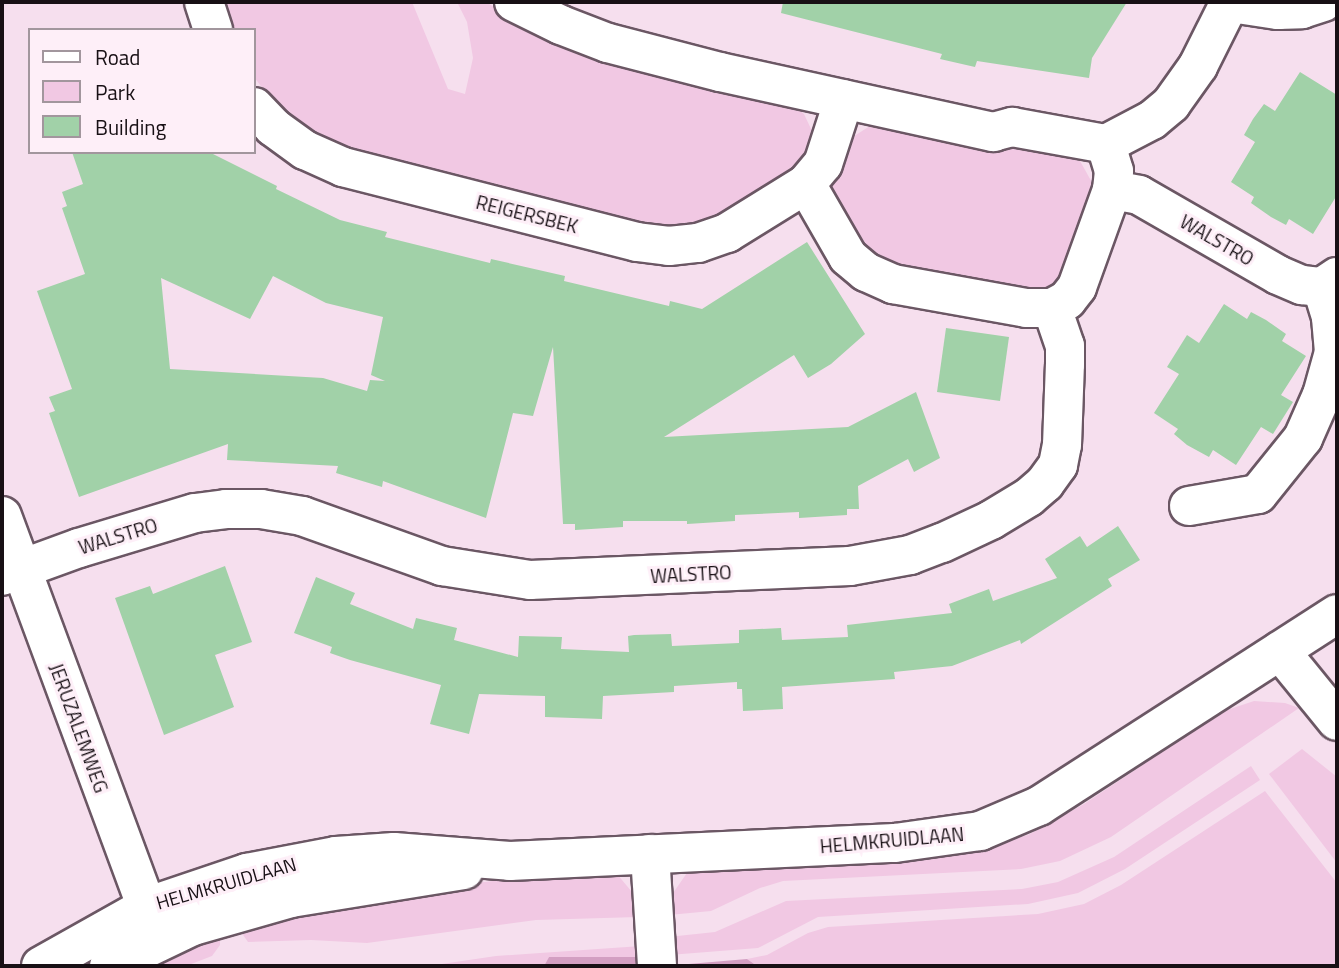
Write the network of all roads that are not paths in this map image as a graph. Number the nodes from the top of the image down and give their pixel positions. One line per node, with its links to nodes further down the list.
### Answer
1 (204, 2): 5 (street)
2 (514, 2): 6 (street)
3 (1231, 2): 4 (street); 8 (street)
4 (1323, 2)
5 (212, 28)
6 (844, 99): 8 (street); 9 (street, REIGERSBEK)
7 (256, 109): 9 (street, REIGERSBEK)
8 (1106, 144): 10 (street)
9 (806, 184): 12 (street)
10 (1112, 190): 11 (street, WALSTRO); 12 (street)
11 (1330, 282): 13 (street, WALSTRO)
12 (1052, 309): 15 (street, WALSTRO)
13 (1189, 506)
14 (2, 516): 15 (street, JERUZALEMWEG)
15 (11, 572): 20 (street, JERUZALEMWEG)
16 (1334, 624): 17 (street, HELMKRUIDLAAN)
17 (1280, 651): 18 (street); 19 (street, HELMKRUIDLAAN)
18 (1337, 722)
19 (650, 854): 20 (street, HELMKRUIDLAAN); 23 (street)
20 (152, 923): 21 (street, HELMKRUIDLAAN); 22 (street, HELMKRUIDLAAN)
21 (41, 966)
22 (109, 966)
23 (657, 966)

